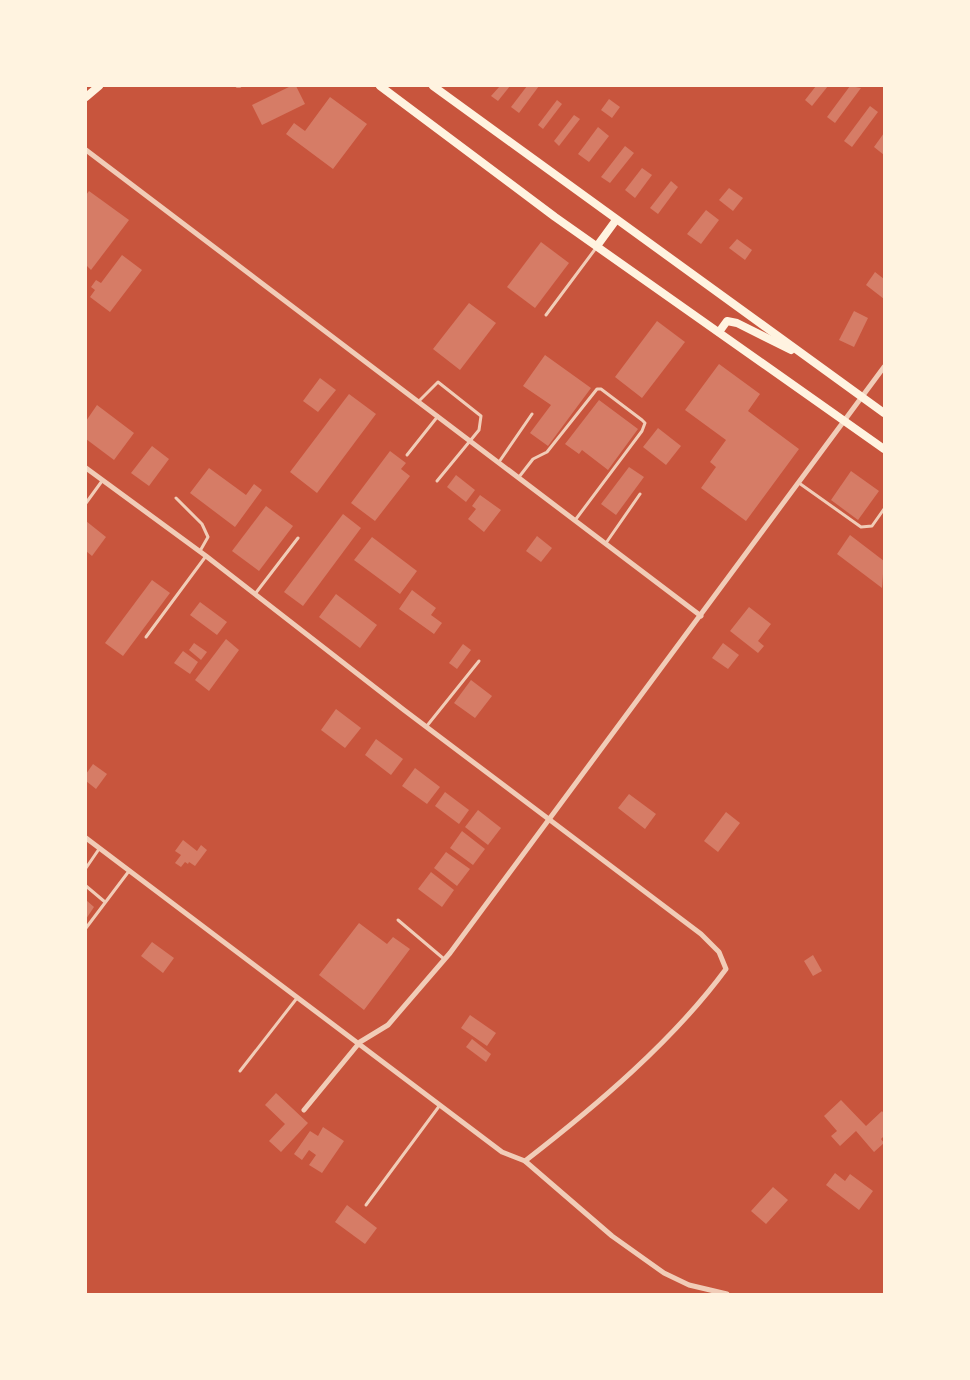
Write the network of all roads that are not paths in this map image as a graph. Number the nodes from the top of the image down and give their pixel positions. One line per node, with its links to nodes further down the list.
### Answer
1 (99, 86): 4 (main road)
2 (380, 86): 7 (main road)
3 (433, 86): 6 (main road)
4 (86, 97)
5 (86, 150): 13 (street)
6 (616, 220): 7 (main road); 10 (main road)
7 (597, 246): 8 (lane); 9 (main road)
8 (546, 315)
9 (719, 332): 10 (main road); 17 (main road)
10 (813, 361): 12 (main road)
11 (885, 367): 12 (street)
12 (862, 396): 14 (main road); 17 (street)
13 (418, 402): 16 (street); 18 (lane)
14 (885, 413)
15 (532, 414): 21 (lane)
16 (438, 416): 18 (street); 20 (lane)
17 (845, 420): 19 (main road); 26 (street)
18 (471, 441): 21 (street); 25 (lane)
19 (885, 450)
20 (407, 455)
21 (499, 462): 23 (street)
22 (86, 468): 24 (street)
23 (519, 477): 31 (street); 31 (lane)
24 (102, 481): 29 (lane); 34 (street)
25 (437, 482)
26 (799, 483): 30 (lane); 37 (street)
27 (640, 494): 33 (lane)
28 (176, 498): 34 (lane)
29 (86, 502)
30 (885, 509)
31 (576, 519): 33 (street)
32 (298, 538): 36 (lane)
33 (606, 543): 37 (street)
34 (200, 551): 35 (street)
35 (206, 556): 36 (street); 38 (lane)
36 (255, 594): 40 (street)
37 (701, 616): 41 (street)
38 (146, 637)
39 (479, 661): 40 (lane)
40 (426, 727): 41 (street)
41 (549, 818): 50 (street); 56 (street)
42 (86, 838): 43 (street)
43 (99, 849): 44 (lane); 45 (street)
44 (86, 868)
45 (129, 871): 47 (lane); 51 (street)
46 (86, 886): 47 (lane)
47 (105, 902): 49 (lane)
48 (398, 920): 50 (lane)
49 (86, 928)
50 (444, 959): 52 (street)
51 (298, 997): 52 (street); 53 (lane)
52 (360, 1042): 54 (street); 55 (street)
53 (240, 1071)
54 (441, 1104): 56 (street); 57 (lane)
55 (304, 1110)
56 (525, 1161): 58 (street)
57 (366, 1205)
58 (727, 1294)

